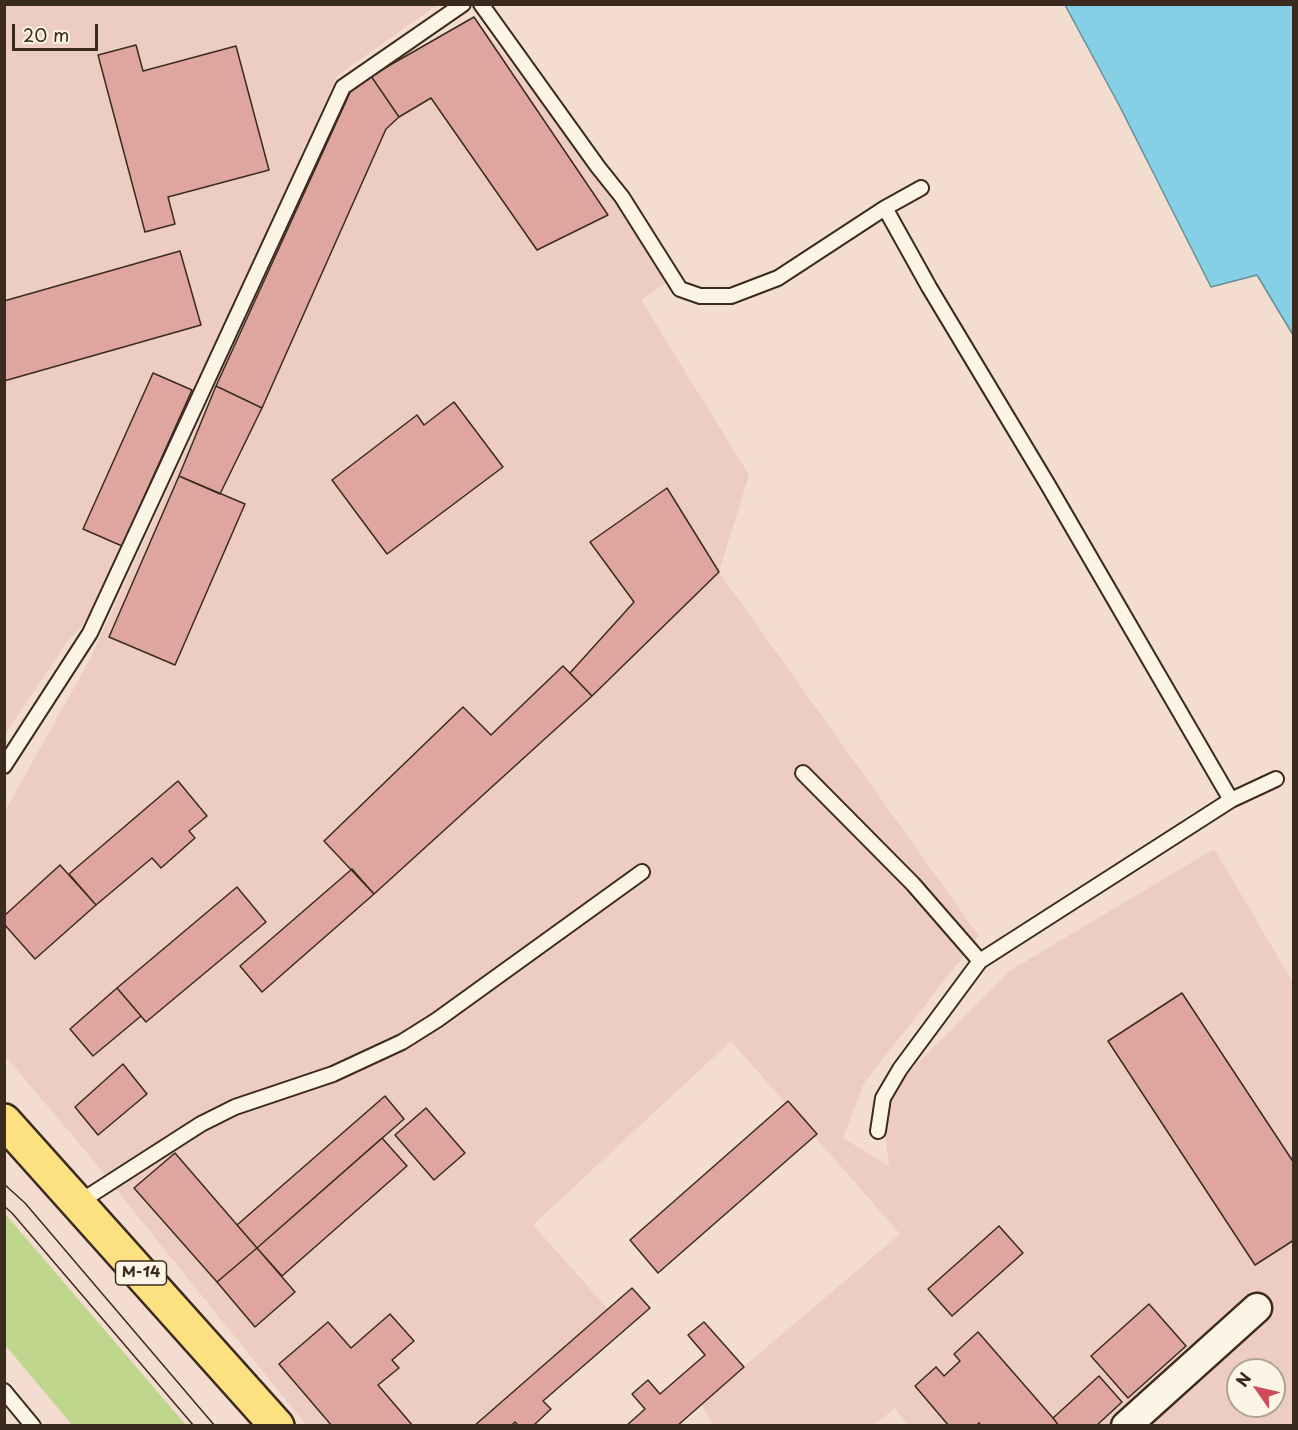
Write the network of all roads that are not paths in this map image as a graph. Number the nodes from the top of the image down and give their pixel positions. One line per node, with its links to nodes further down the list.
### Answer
1 (464, 4): 5 (lane)
2 (481, 4): 4 (lane)
3 (921, 188): 4 (lane)
4 (885, 208): 8 (lane)
5 (4, 766)
6 (803, 773): 10 (lane)
7 (1276, 779): 8 (lane)
8 (1231, 800): 10 (lane)
9 (642, 872): 13 (lane)
10 (980, 961): 12 (lane)
11 (4, 1121): 13 (main road, М-14)
12 (878, 1131)
13 (78, 1203): 17 (main road, М-14)
14 (1257, 1308): 18 (street)
15 (4, 1390): 16 (lane)
16 (33, 1425)
17 (277, 1425)
18 (1126, 1425)

